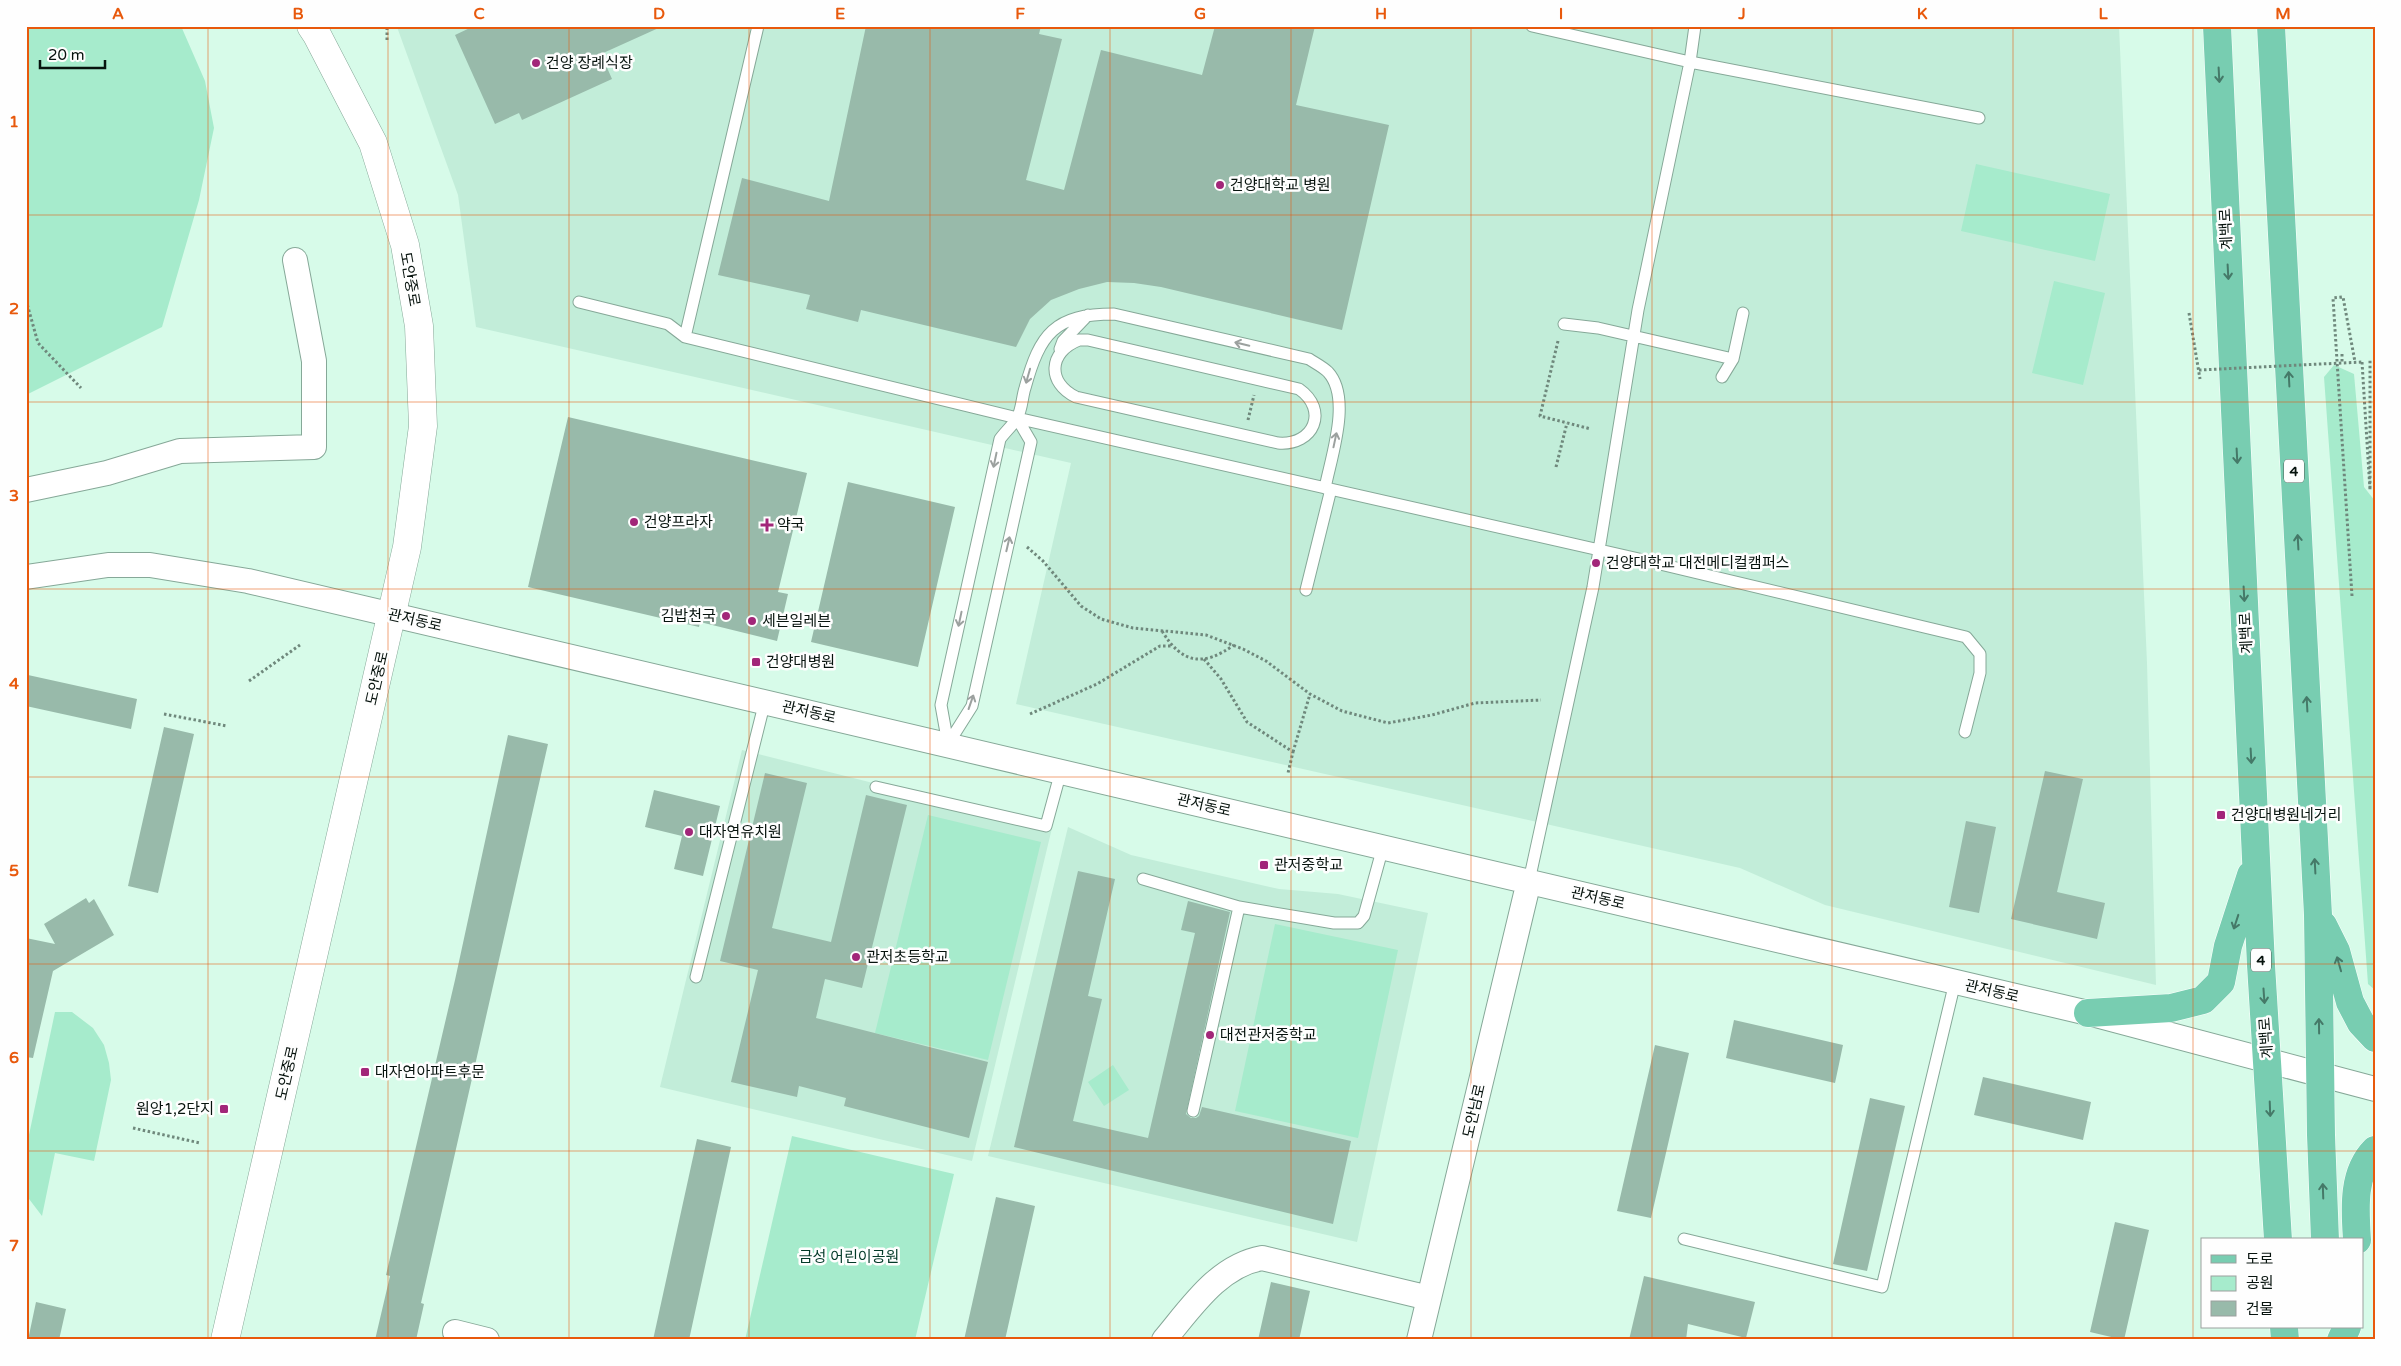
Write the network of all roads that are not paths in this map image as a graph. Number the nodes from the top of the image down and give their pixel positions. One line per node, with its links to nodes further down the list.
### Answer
1 (311, 26): 28 (street, 도안중로)
2 (758, 26): 15 (lane)
3 (1532, 26): 7 (lane)
4 (1695, 26): 7 (lane)
5 (2217, 26): 35 (main road, 계백로 / 4, one-way to 35)
6 (2271, 26): 39 (main road, 4, one-way to 6)
7 (1690, 62): 8 (lane); 14 (lane)
8 (1979, 118)
9 (295, 260): 24 (street)
10 (579, 302): 15 (lane)
11 (1743, 313): 20 (lane)
12 (1089, 314): 17 (lane); 18 (lane); 23 (lane, one-way to 12)
13 (1564, 324): 14 (lane)
14 (1634, 336): 20 (lane); 25 (lane)
15 (685, 337): 22 (lane)
16 (1079, 340): 17 (lane); 19 (lane); 19 (lane)
17 (1063, 341): 18 (lane); 19 (lane)
18 (1040, 348): 22 (lane, one-way to 22)
19 (1058, 357)
20 (1733, 359): 21 (lane)
21 (1722, 377)
22 (1017, 418): 23 (lane); 31 (lane, one-way to 31); 31 (lane, one-way to 22)
23 (1328, 488): 25 (lane); 27 (lane)
24 (26, 490)
25 (1598, 550): 30 (lane); 37 (lane)
26 (26, 577): 28 (street, 관저동로)
27 (1306, 590)
28 (392, 614): 29 (street, 관저동로); 56 (street, 도안중로)
29 (766, 702): 31 (street, 관저동로); 40 (lane)
30 (1965, 732)
31 (948, 744): 32 (street, 관저동로)
32 (1061, 771): 33 (lane); 34 (street, 관저동로)
33 (876, 787)
34 (1383, 847): 37 (street, 관저동로); 38 (lane)
35 (2256, 860): 42 (main road, one-way to 42); 44 (main road, 계백로 / 4, one-way to 44)
36 (1143, 879): 38 (lane)
37 (1529, 881): 41 (street, 관저동로); 53 (street, 도안남로)
38 (1239, 908): 47 (lane)
39 (2318, 915): 43 (main road, one-way to 39); 45 (main road, 4, one-way to 39)
40 (696, 977)
41 (1955, 982): 42 (street, 관저동로); 52 (lane)
42 (2088, 1013): 44 (street, 관저동로)
43 (2375, 1038)
44 (2268, 1061): 45 (street, 관저동로); 49 (main road, 계백로 / 4, one-way to 49)
45 (2320, 1074): 46 (street, 관저동로); 50 (main road, 4, one-way to 45)
46 (2375, 1089)
47 (1193, 1111)
48 (2375, 1150): 51 (main road)
49 (2278, 1238)
50 (2325, 1238)
51 (2357, 1238)
52 (1684, 1239)
53 (1429, 1298): 58 (street); 59 (street, 도안남로)
54 (2346, 1328): 60 (main road)
55 (455, 1332): 57 (street)
56 (226, 1340)
57 (488, 1340)
58 (1164, 1340)
59 (1420, 1340)
60 (2342, 1340)

